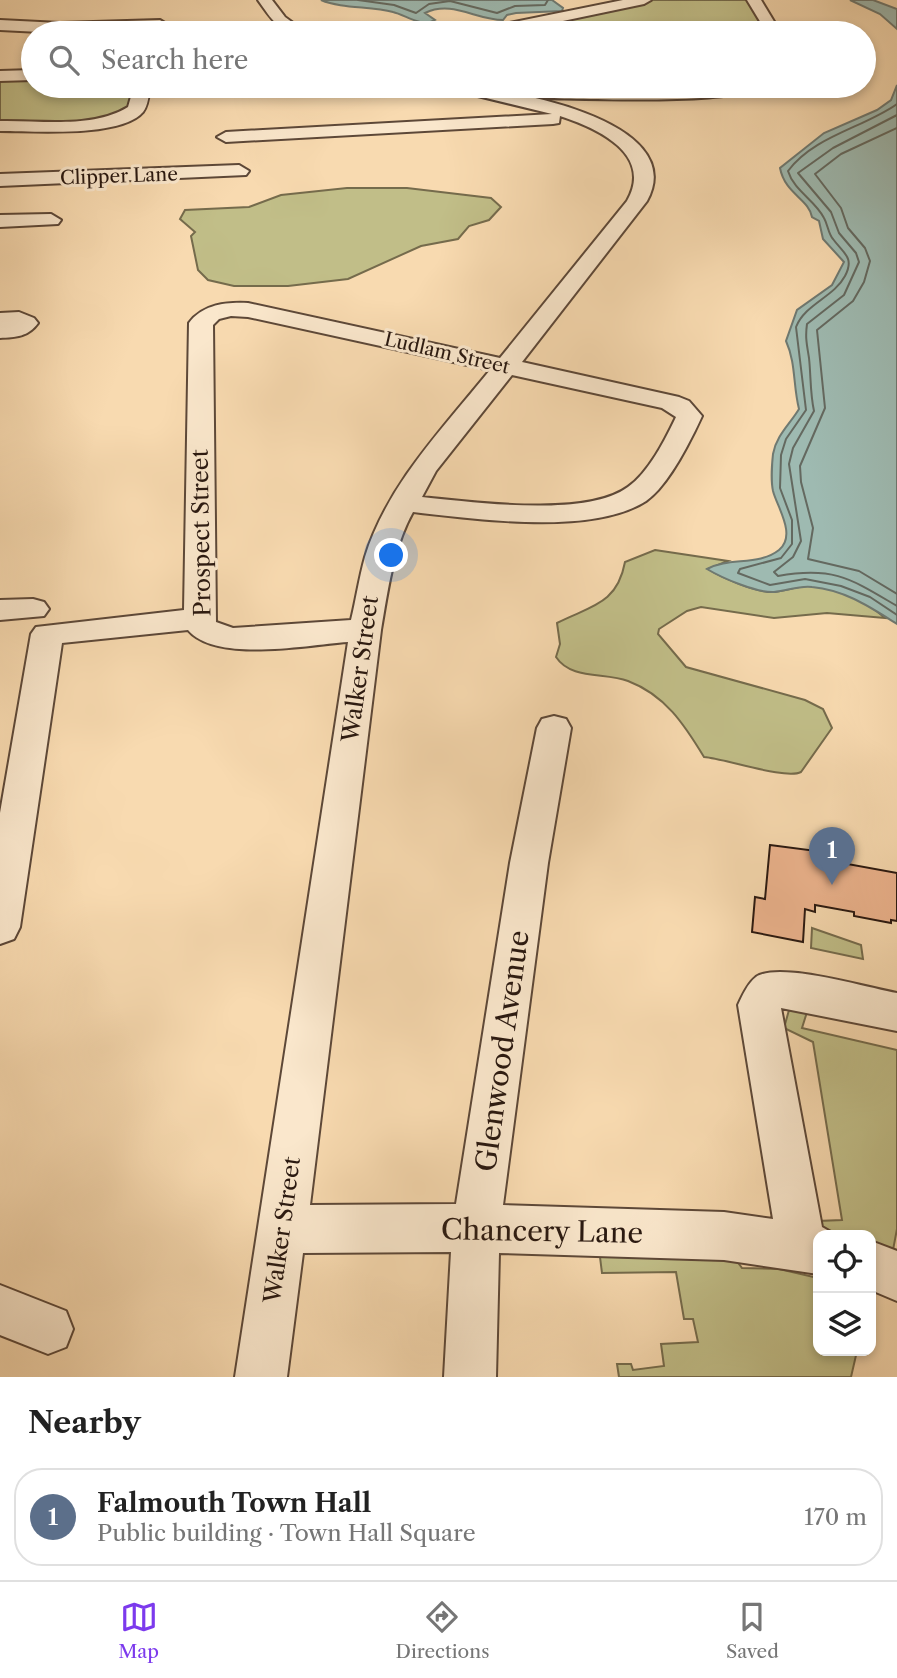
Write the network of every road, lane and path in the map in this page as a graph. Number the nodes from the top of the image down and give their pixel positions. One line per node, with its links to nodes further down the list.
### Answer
1 (265, 0): 4 (street)
2 (644, 0): 5 (street)
3 (754, 0): 6 (street)
4 (281, 21)
5 (543, 21)
6 (767, 21)
7 (21, 75): 8 (street)
8 (0, 76)
9 (139, 98): 12 (street)
10 (507, 98): 11 (street, Walker Street)
11 (580, 117): 13 (street); 21 (street, Walker Street)
12 (0, 126)
13 (226, 137)
14 (239, 171): 15 (street, Clipper Lane)
15 (0, 180)
16 (51, 220): 17 (street)
17 (0, 221)
18 (206, 316): 21 (street, Ludlam Street); 25 (street, Prospect Street)
19 (0, 320): 20 (street)
20 (0, 331)
21 (504, 367): 22 (street, Walker Street); 22 (street, Ludlam Street)
22 (404, 503): 26 (street, Walker Street)
23 (33, 609): 24 (street)
24 (0, 610)
25 (199, 620): 26 (street, Prospect Street); 28 (street)
26 (365, 630): 31 (street, Walker Street)
27 (554, 728): 30 (street, Glenwood Avenue)
28 (0, 927)
29 (897, 1012): 32 (street)
30 (476, 1228): 31 (street, Chancery Lane); 32 (street, Chancery Lane); 38 (street, Glenwood Avenue)
31 (282, 1229): 37 (street, Walker Street)
32 (810, 1248)
33 (876, 1268): 34 (street)
34 (897, 1276)
35 (0, 1310): 36 (street)
36 (48, 1329)
37 (261, 1377)
38 (470, 1377)

